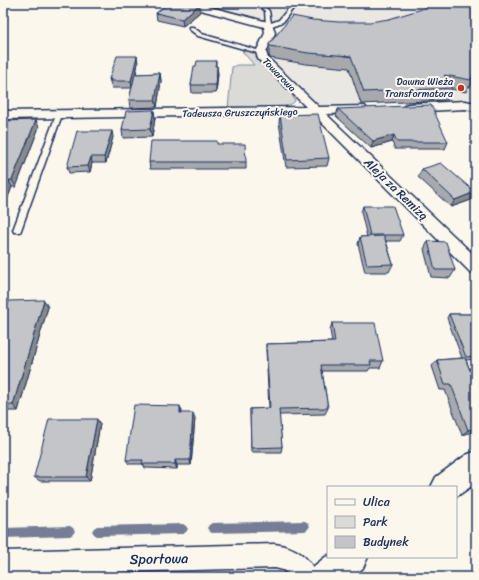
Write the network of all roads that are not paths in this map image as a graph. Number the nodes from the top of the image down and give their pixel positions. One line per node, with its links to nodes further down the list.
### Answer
1 (185, 3): 4 (street)
2 (258, 3): 4 (lane)
3 (295, 3): 4 (lane)
4 (270, 25): 6 (street, Towarowa)
5 (191, 28): 6 (lane)
6 (261, 52): 10 (street, Towarowa)
7 (476, 107): 8 (street)
8 (399, 108)
9 (376, 109): 10 (street, Tadeusza Gruszczyńskiego)
10 (315, 111): 12 (street, Tadeusza Gruszczyńskiego); 14 (street, Aleja za Remizą)
11 (3, 115): 12 (street, Tadeusza Gruszczyńskiego)
12 (60, 115): 13 (lane)
13 (17, 230)
14 (476, 267)
15 (476, 465): 16 (street)
16 (447, 486)
17 (351, 558): 20 (street)
18 (3, 563): 19 (street, Sportowa)
19 (305, 577)
20 (325, 577)

